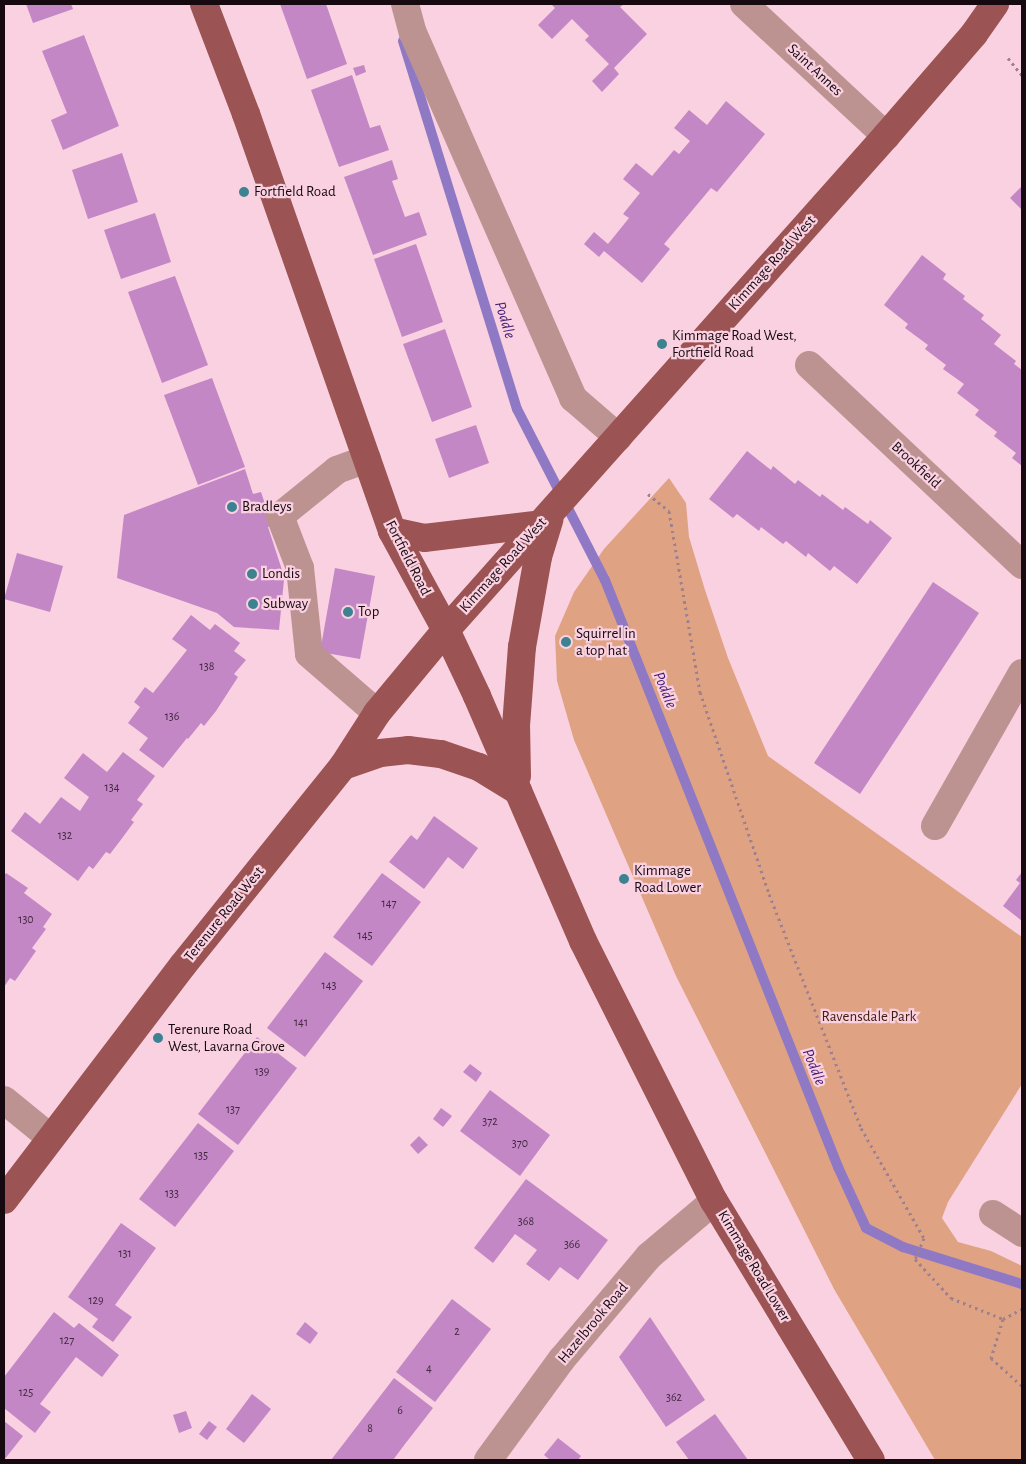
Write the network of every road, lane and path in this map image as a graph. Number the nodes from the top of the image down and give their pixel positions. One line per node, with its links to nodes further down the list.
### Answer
1 (204, 4): 10 (main road, Fortfield Road)
2 (405, 4): 9 (street)
3 (744, 4): 7 (street, Saint Annes)
4 (995, 4): 7 (main road, Kimmage Road West)
5 (1008, 58): 6 (path)
6 (1022, 75)
7 (886, 136): 9 (main road, Kimmage Road West)
8 (809, 366): 14 (street, Brookfield)
9 (618, 437): 12 (main road, Kimmage Road West)
10 (367, 459): 13 (main road, Fortfield Road); 17 (street)
11 (648, 494): 28 (path)
12 (546, 519): 13 (main road); 15 (main road, Kimmage Road West); 19 (main road)
13 (392, 531): 15 (main road, Fortfield Road)
14 (1022, 565)
15 (446, 630): 17 (main road, Terenure Road West); 19 (main road, Kimmage Road Lower)
16 (1022, 673): 20 (street)
17 (377, 713): 18 (main road, Terenure Road West)
18 (343, 766): 19 (main road); 22 (main road, Terenure Road West)
19 (517, 789): 24 (main road, Kimmage Road Lower)
20 (935, 826)
21 (4, 1100): 22 (street)
22 (51, 1138): 23 (main road, Terenure Road West)
23 (4, 1200)
24 (714, 1201): 30 (street, Hazelbrook Road); 31 (main road, Kimmage Road Lower)
25 (993, 1214): 26 (street)
26 (1022, 1233)
27 (1022, 1309): 28 (path)
28 (1004, 1319): 29 (path)
29 (1022, 1386)
30 (488, 1460)
31 (871, 1460)

